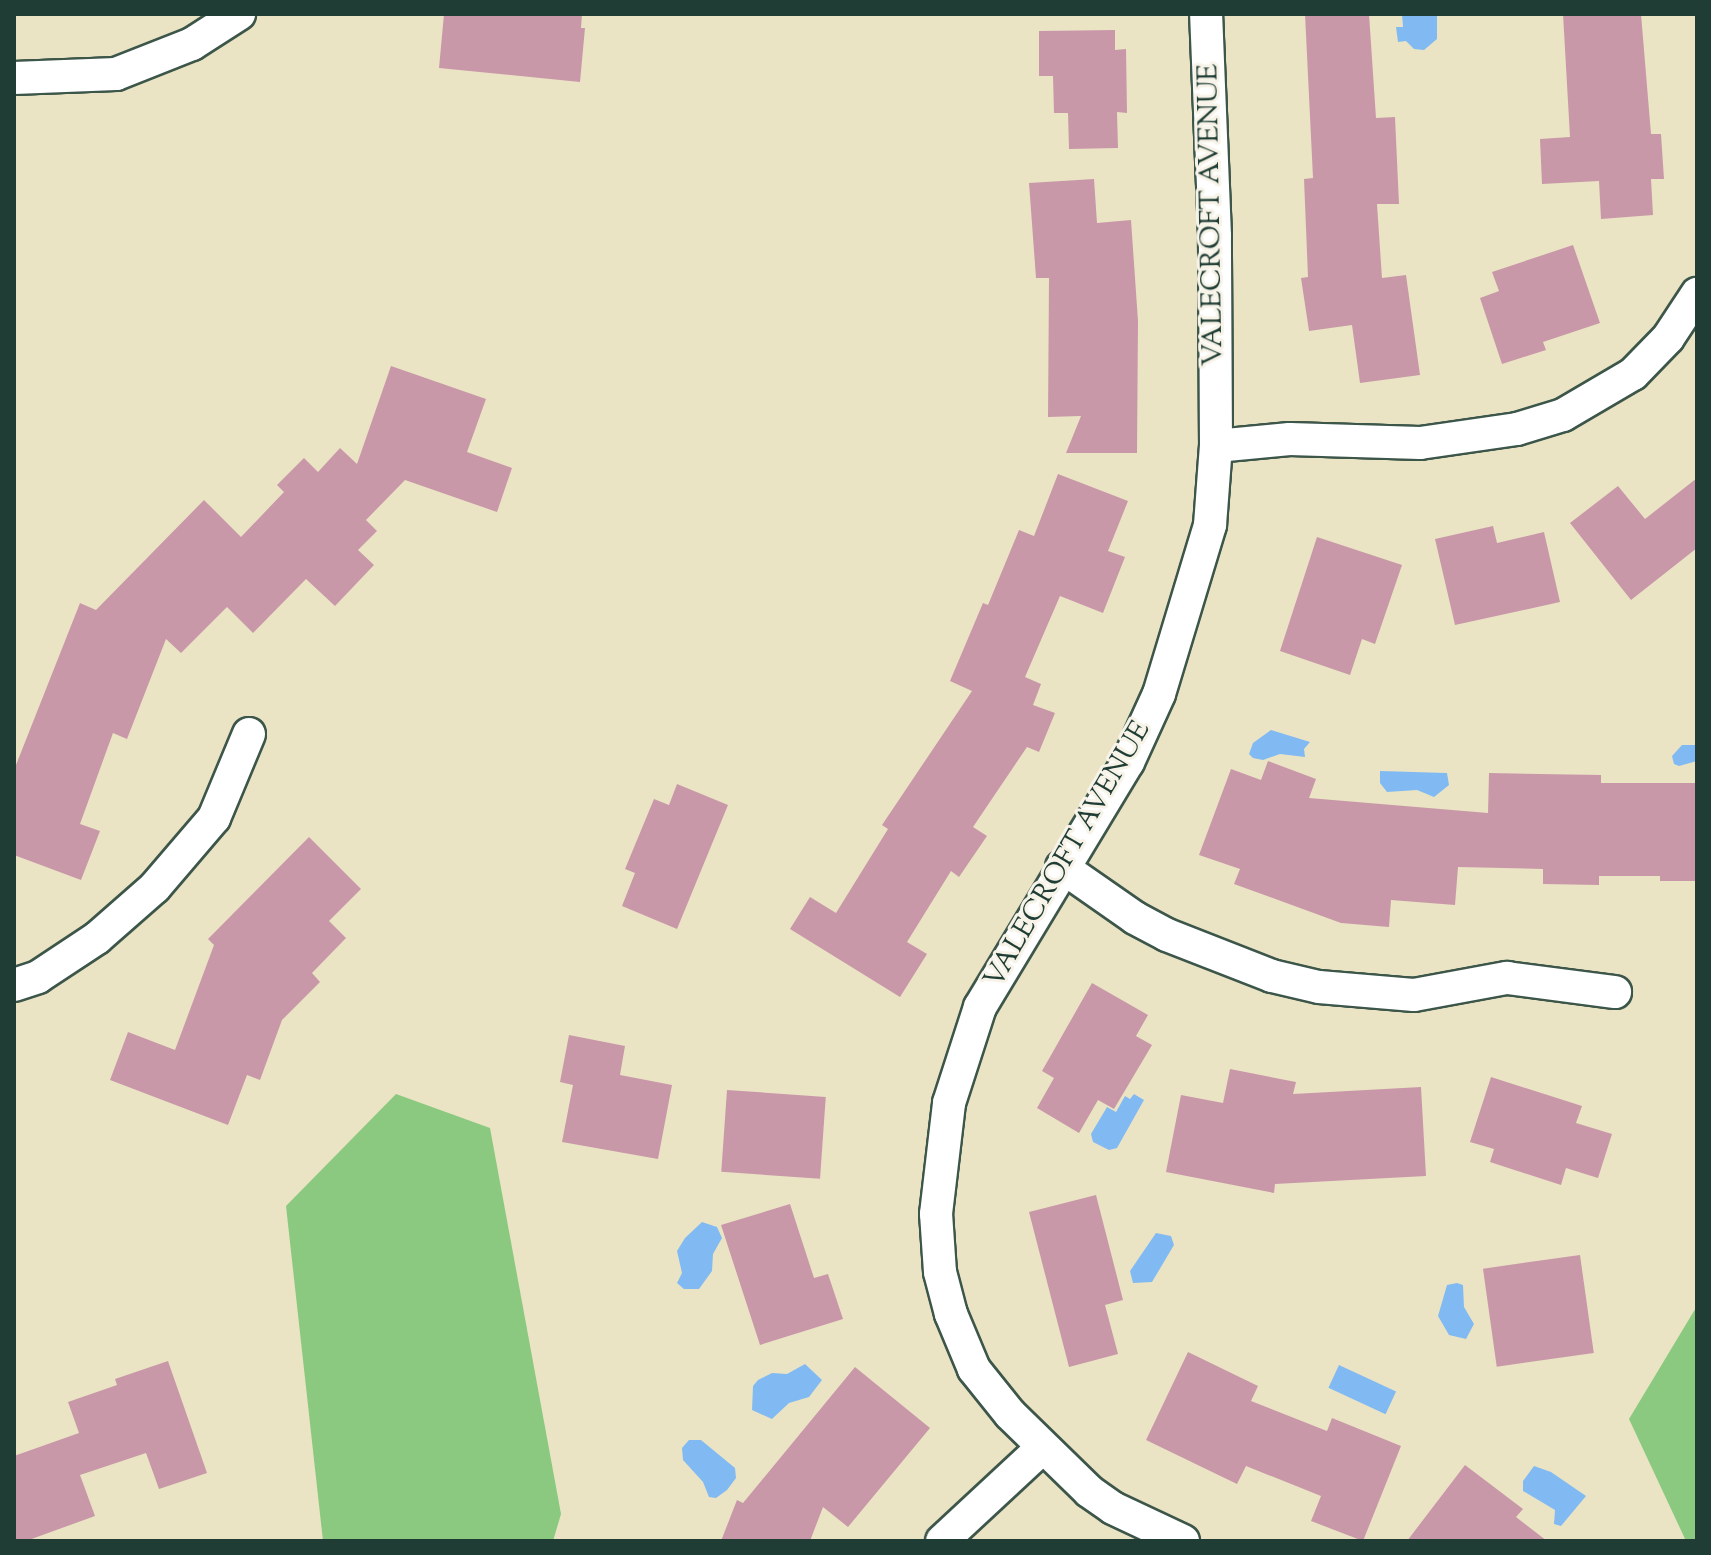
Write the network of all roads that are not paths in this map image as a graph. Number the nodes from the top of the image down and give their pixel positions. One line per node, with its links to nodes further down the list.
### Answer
1 (239, 14): 3 (street)
2 (1206, 14): 5 (street, VALECROFT AVENUE)
3 (14, 78)
4 (1697, 294): 5 (street)
5 (1216, 446): 7 (street, VALECROFT AVENUE)
6 (249, 734): 8 (street)
7 (1062, 867): 9 (street); 10 (street, VALECROFT AVENUE)
8 (14, 985)
9 (1615, 992)
10 (1042, 1448): 11 (street); 12 (street, VALECROFT AVENUE)
11 (942, 1541)
12 (1183, 1541)

